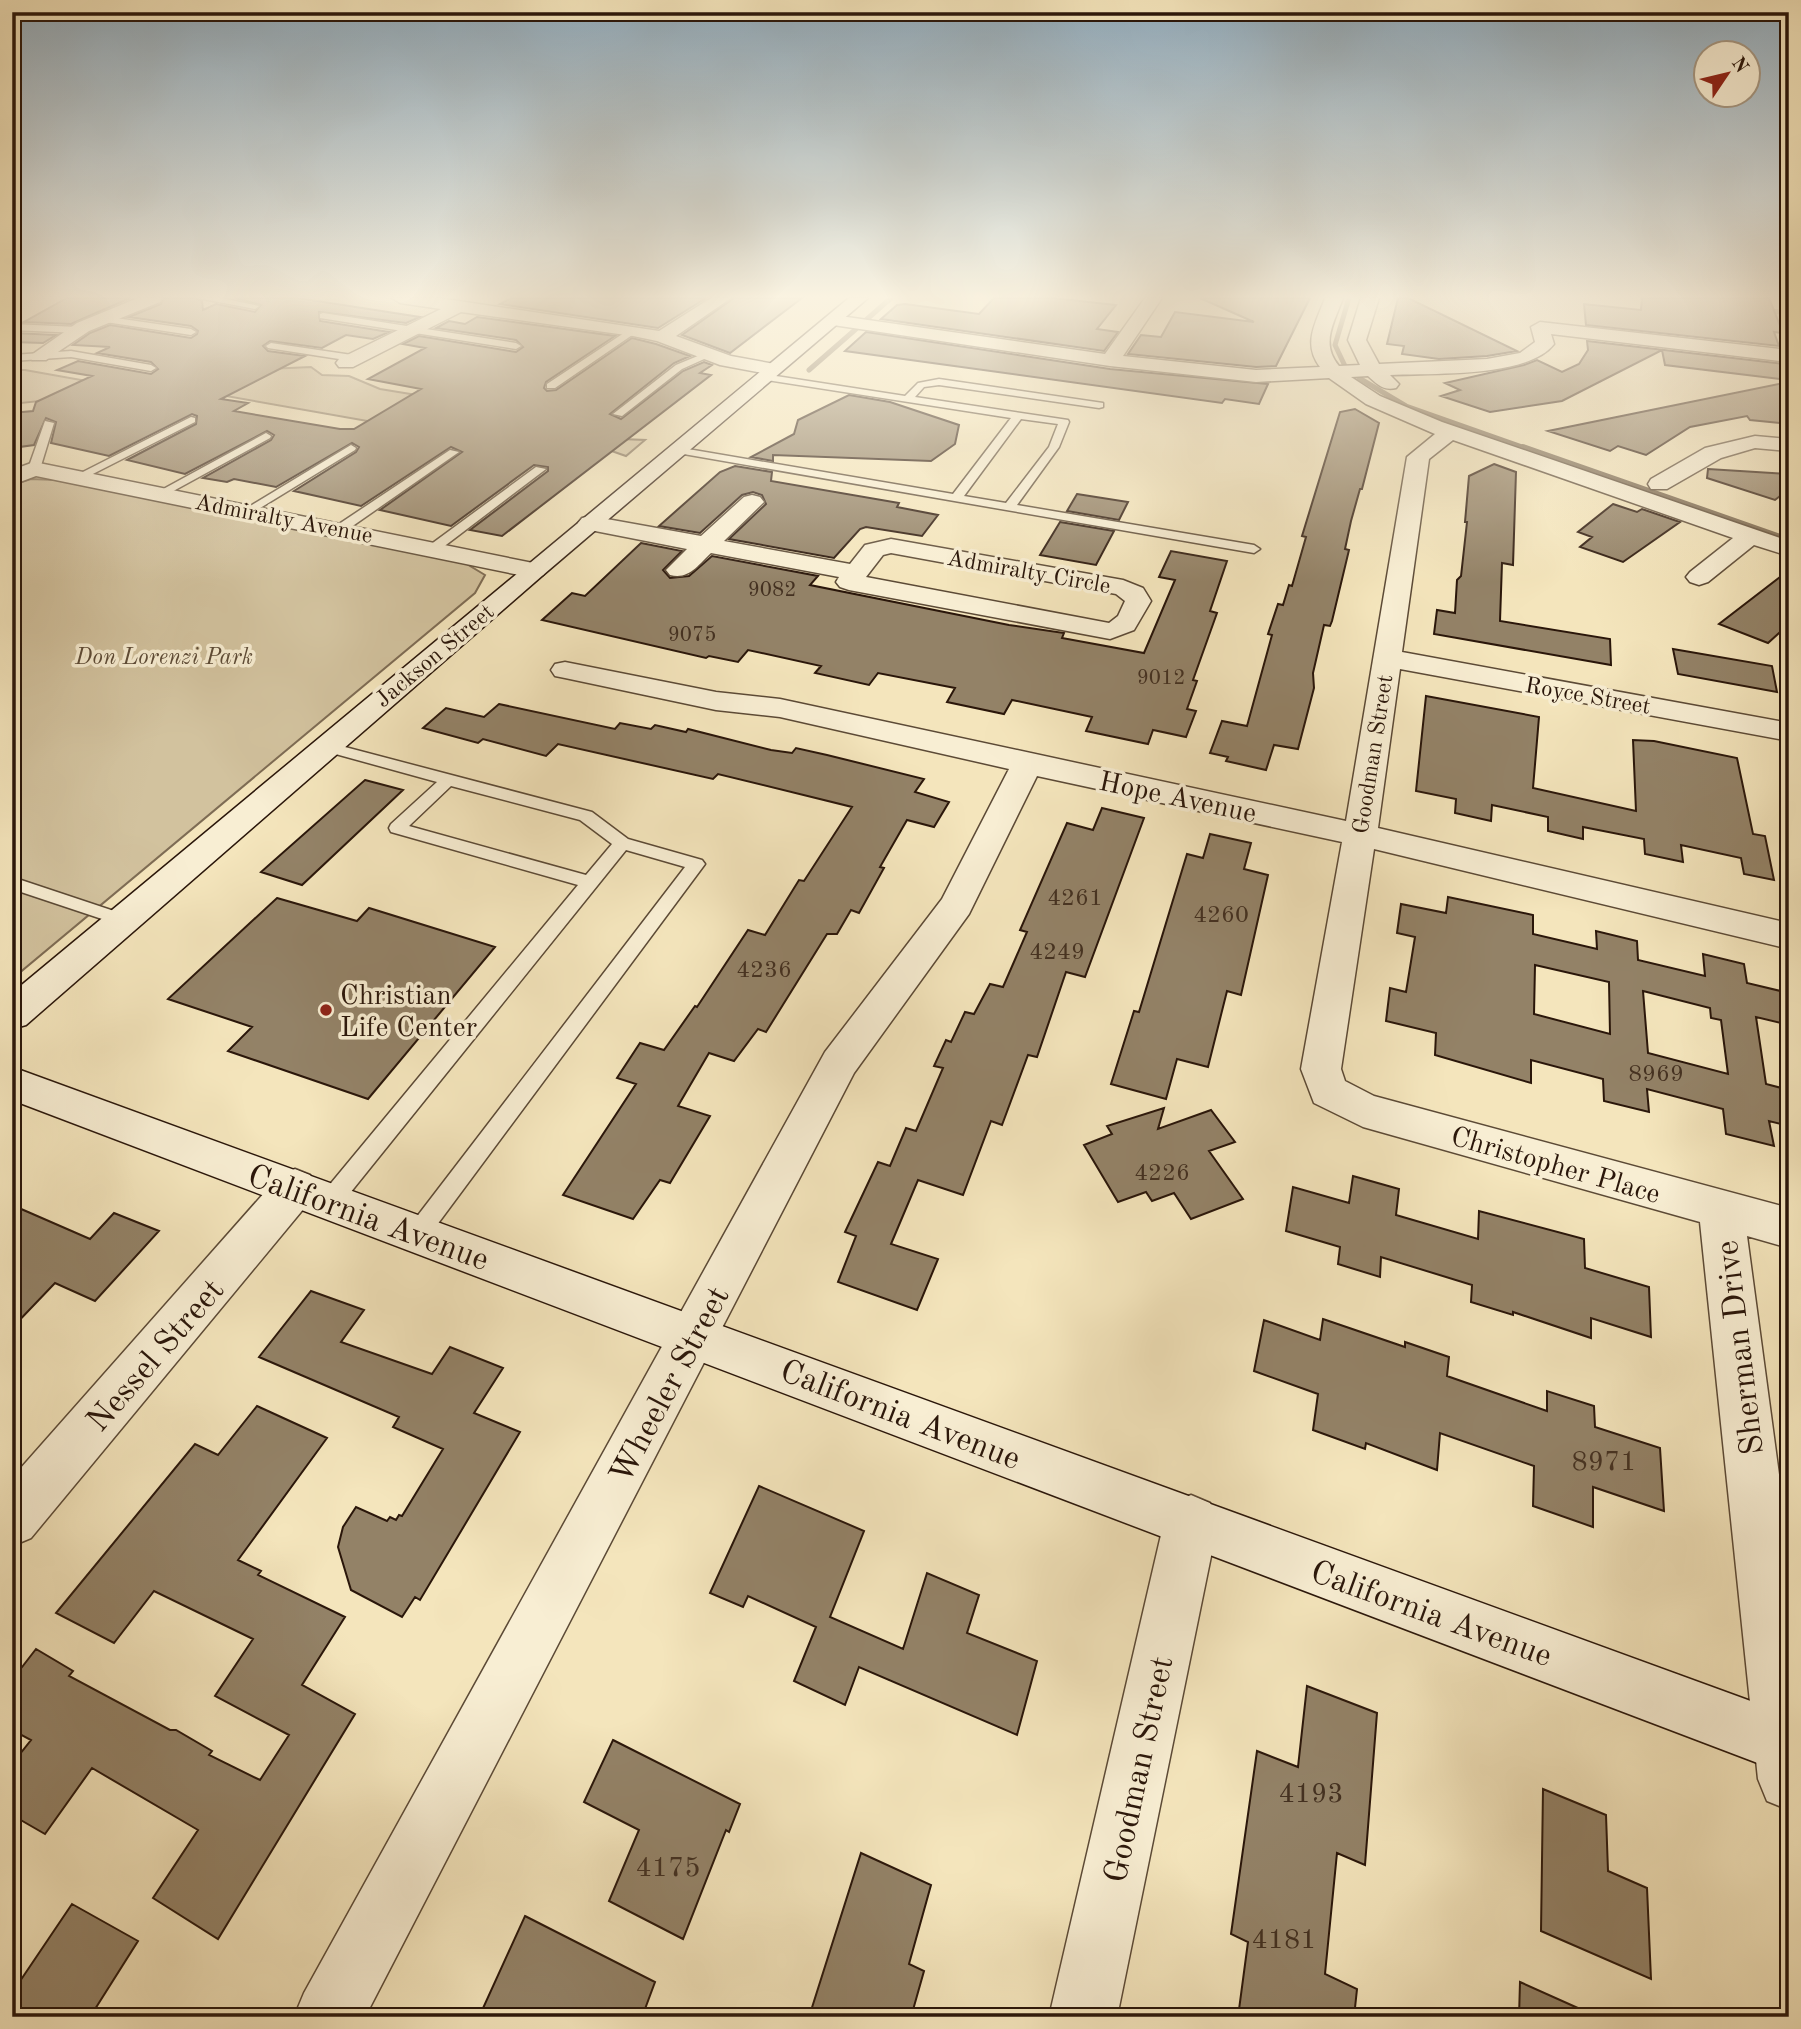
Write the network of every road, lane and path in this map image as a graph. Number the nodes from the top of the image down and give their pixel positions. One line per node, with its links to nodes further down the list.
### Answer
1 (646, 393): 10 (lane)
2 (744, 393): 18 (street, Jackson Street)
3 (874, 393): 8 (lane)
4 (914, 393): 8 (lane)
5 (1013, 393): 9 (lane)
6 (1361, 393): 14 (street)
7 (1403, 393): 23 (street)
8 (908, 399): 11 (lane)
9 (1099, 405)
10 (618, 414)
11 (1018, 416): 25 (lane); 27 (lane)
12 (191, 420): 22 (lane)
13 (49, 423): 21 (lane)
14 (1450, 432): 32 (street); 41 (street, Goodman Street)
15 (266, 436): 24 (lane)
16 (1789, 445): 23 (street)
17 (351, 447): 28 (lane)
18 (676, 450): 25 (lane); 29 (street, Jackson Street)
19 (454, 452): 31 (lane)
20 (540, 469): 34 (lane)
21 (23, 473): 22 (street, Admiralty Avenue)
22 (79, 477): 24 (street, Admiralty Avenue)
23 (1658, 484): 30 (street)
24 (162, 494): 28 (street, Admiralty Avenue)
25 (956, 498): 27 (lane)
26 (752, 502): 33 (street)
27 (1009, 507): 35 (lane)
28 (248, 512): 31 (street, Admiralty Avenue)
29 (590, 523): 33 (street, Admiralty Circle); 37 (street, Jackson Street)
30 (1789, 528)
31 (340, 529): 34 (street, Admiralty Avenue)
32 (1751, 536): 36 (street); 40 (street)
33 (706, 544): 38 (street); 39 (street, Admiralty Circle)
34 (434, 548): 37 (street, Admiralty Avenue)
35 (1254, 549)
36 (1789, 549)
37 (534, 570): 44 (street, Jackson Street)
38 (679, 570)
39 (856, 573): 39 (street, Admiralty Circle)
40 (1699, 577)
41 (1387, 658): 43 (street, Royce Street); 47 (street, Goodman Street)
42 (565, 670): 45 (street, Hope Avenue)
43 (1789, 732)
44 (326, 747): 46 (lane); 51 (street, Jackson Street)
45 (1027, 764): 47 (street, Hope Avenue); 60 (street, Wheeler Street)
46 (447, 780): 48 (lane); 49 (lane)
47 (1360, 835): 52 (street, Hope Avenue); 55 (street, Goodman Street)
48 (622, 844): 49 (lane); 59 (lane)
49 (590, 882): 56 (lane)
50 (12, 883): 51 (lane)
51 (123, 920): 53 (street, Jackson Street)
52 (1789, 936)
53 (12, 1015)
54 (12, 1083): 56 (street, California Avenue)
55 (1328, 1091): 57 (street, Christopher Place)
56 (312, 1195): 59 (street, California Avenue); 61 (street, Nessel Street)
57 (1721, 1210): 58 (street, Christopher Place); 63 (street, Sherman Drive)
58 (1789, 1228)
59 (417, 1234): 60 (street, California Avenue)
60 (694, 1336): 62 (street, California Avenue); 64 (street, Wheeler Street)
61 (12, 1519)
62 (1191, 1522): 63 (street, California Avenue); 65 (street, Goodman Street)
63 (1787, 1756)
64 (328, 2017)
65 (1083, 2017)

